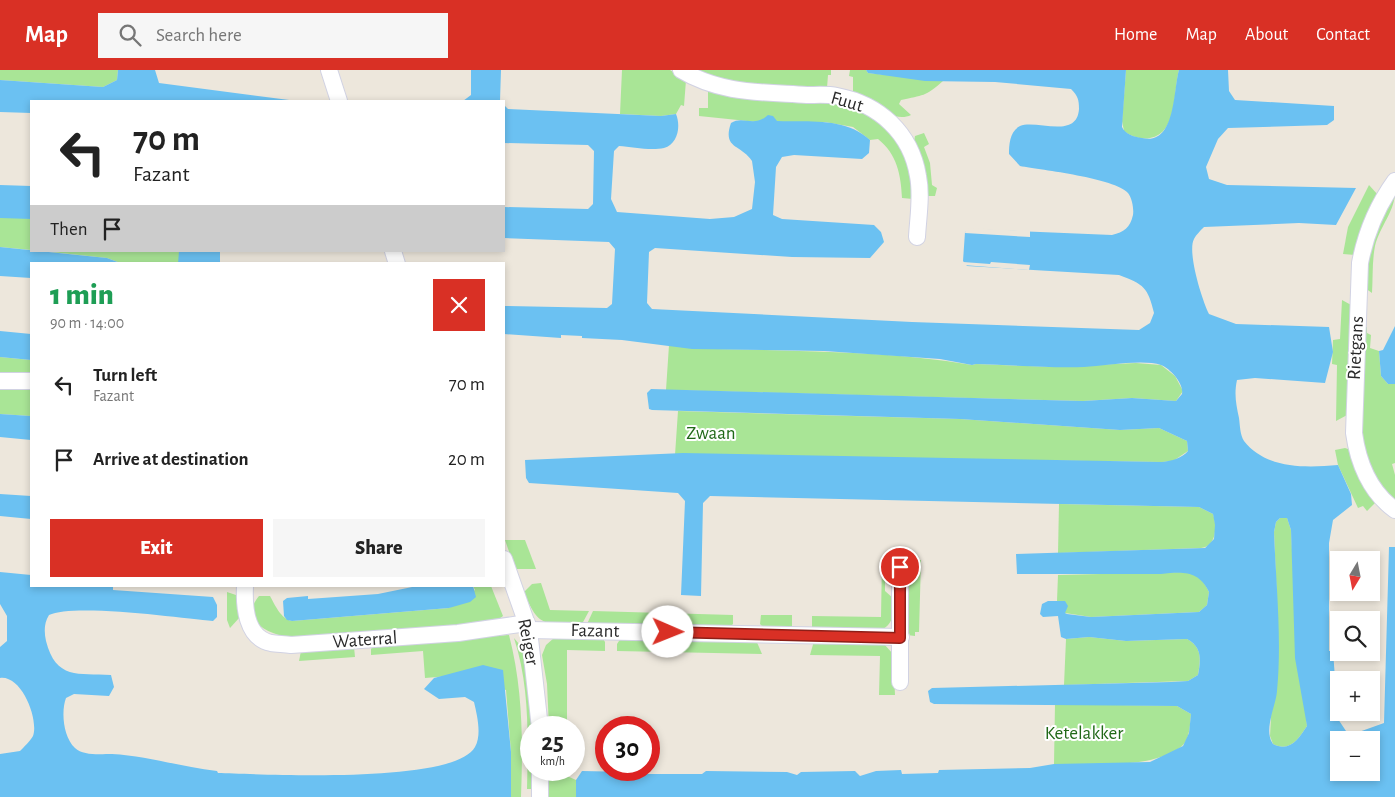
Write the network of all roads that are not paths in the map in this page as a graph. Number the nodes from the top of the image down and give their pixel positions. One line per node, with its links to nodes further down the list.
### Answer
1 (329, 70): 3 (street)
2 (681, 70): 5 (street, Fuut)
3 (339, 100)
4 (1395, 180): 8 (street, Rietgans)
5 (917, 237)
6 (0, 381): 7 (street)
7 (30, 382)
8 (1395, 510)
9 (505, 562): 12 (street, Reiger)
10 (900, 567): 13 (street)
11 (245, 587): 12 (street, Waterral)
12 (528, 626): 13 (street, Fazant); 15 (street, Reiger)
13 (900, 638): 14 (street)
14 (900, 682)
15 (539, 716)
16 (540, 781): 17 (street)
17 (540, 797)

